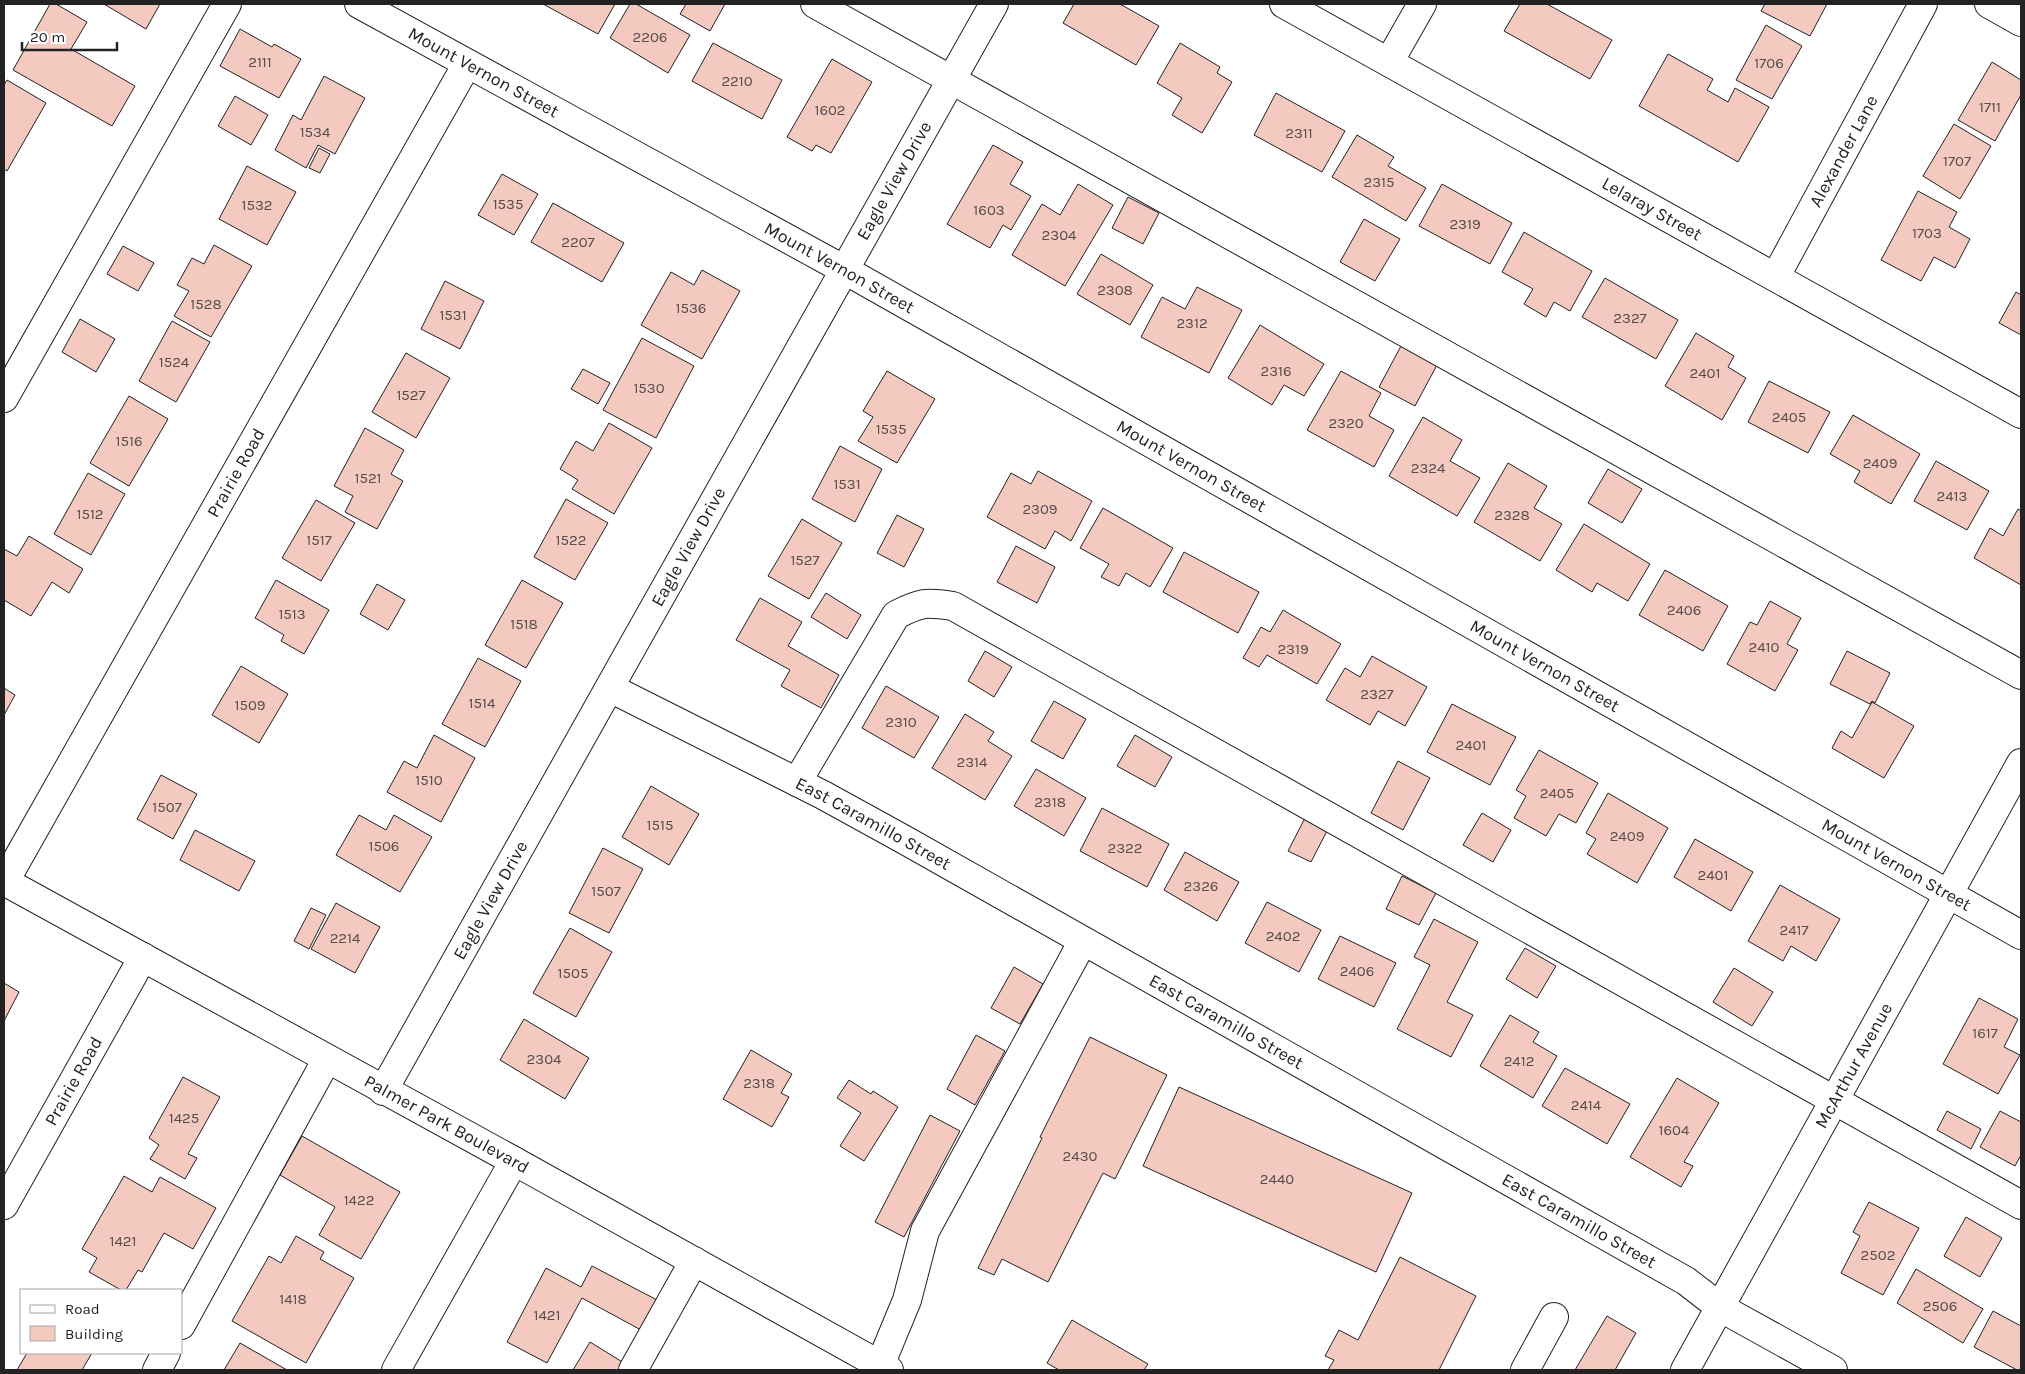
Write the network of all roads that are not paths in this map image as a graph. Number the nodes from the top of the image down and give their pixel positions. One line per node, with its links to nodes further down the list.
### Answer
1 (227, 4): 15 (street)
2 (358, 4): 11 (street, Mount Vernon Street)
3 (815, 4): 12 (street)
4 (994, 4): 12 (street, Eagle View Drive)
5 (1284, 4): 10 (street, Lelaray Street)
6 (1422, 4): 10 (street)
7 (1989, 4): 9 (street)
8 (1918, 14): 14 (street, Alexander Lane)
9 (2021, 22)
10 (1390, 62): 14 (street, Lelaray Street)
11 (467, 64): 13 (street, Mount Vernon Street); 21 (street, Prairie Road)
12 (951, 79): 13 (street, Eagle View Drive); 17 (street)
13 (843, 269): 18 (street, Eagle View Drive); 22 (street, Mount Vernon Street)
14 (1776, 276): 16 (street, Lelaray Street)
15 (4, 398)
16 (2021, 414)
17 (2021, 676)
18 (610, 688): 20 (street, East Caramillo Street); 27 (street, Eagle View Drive)
19 (2021, 763): 22 (street, McArthur Avenue)
20 (798, 782): 24 (street, East Caramillo Street); 28 (street)
21 (4, 881): 25 (street, Palmer Park Boulevard)
22 (1949, 894): 23 (street, Mount Vernon Street); 28 (street, McArthur Avenue)
23 (2021, 935)
24 (1083, 941): 33 (street, East Caramillo Street); 37 (street)
25 (143, 957): 26 (street, Palmer Park Boulevard); 30 (street, Prairie Road)
26 (327, 1059): 27 (street, Palmer Park Boulevard); 35 (street)
27 (383, 1091): 29 (street, Palmer Park Boulevard)
28 (1836, 1100): 31 (street); 33 (street, McArthur Avenue)
29 (514, 1161): 32 (street, Palmer Park Boulevard); 39 (street)
30 (4, 1205)
31 (2021, 1205)
32 (694, 1261): 37 (street, Palmer Park Boulevard); 40 (street)
33 (1721, 1308): 42 (street, McArthur Avenue); 43 (street, East Caramillo Street)
34 (1554, 1317): 41 (street)
35 (182, 1323)
36 (165, 1354): 38 (street)
37 (883, 1369)
38 (156, 1370)
39 (396, 1370)
40 (633, 1370)
41 (1525, 1370)
42 (1685, 1370)
43 (1833, 1370)

